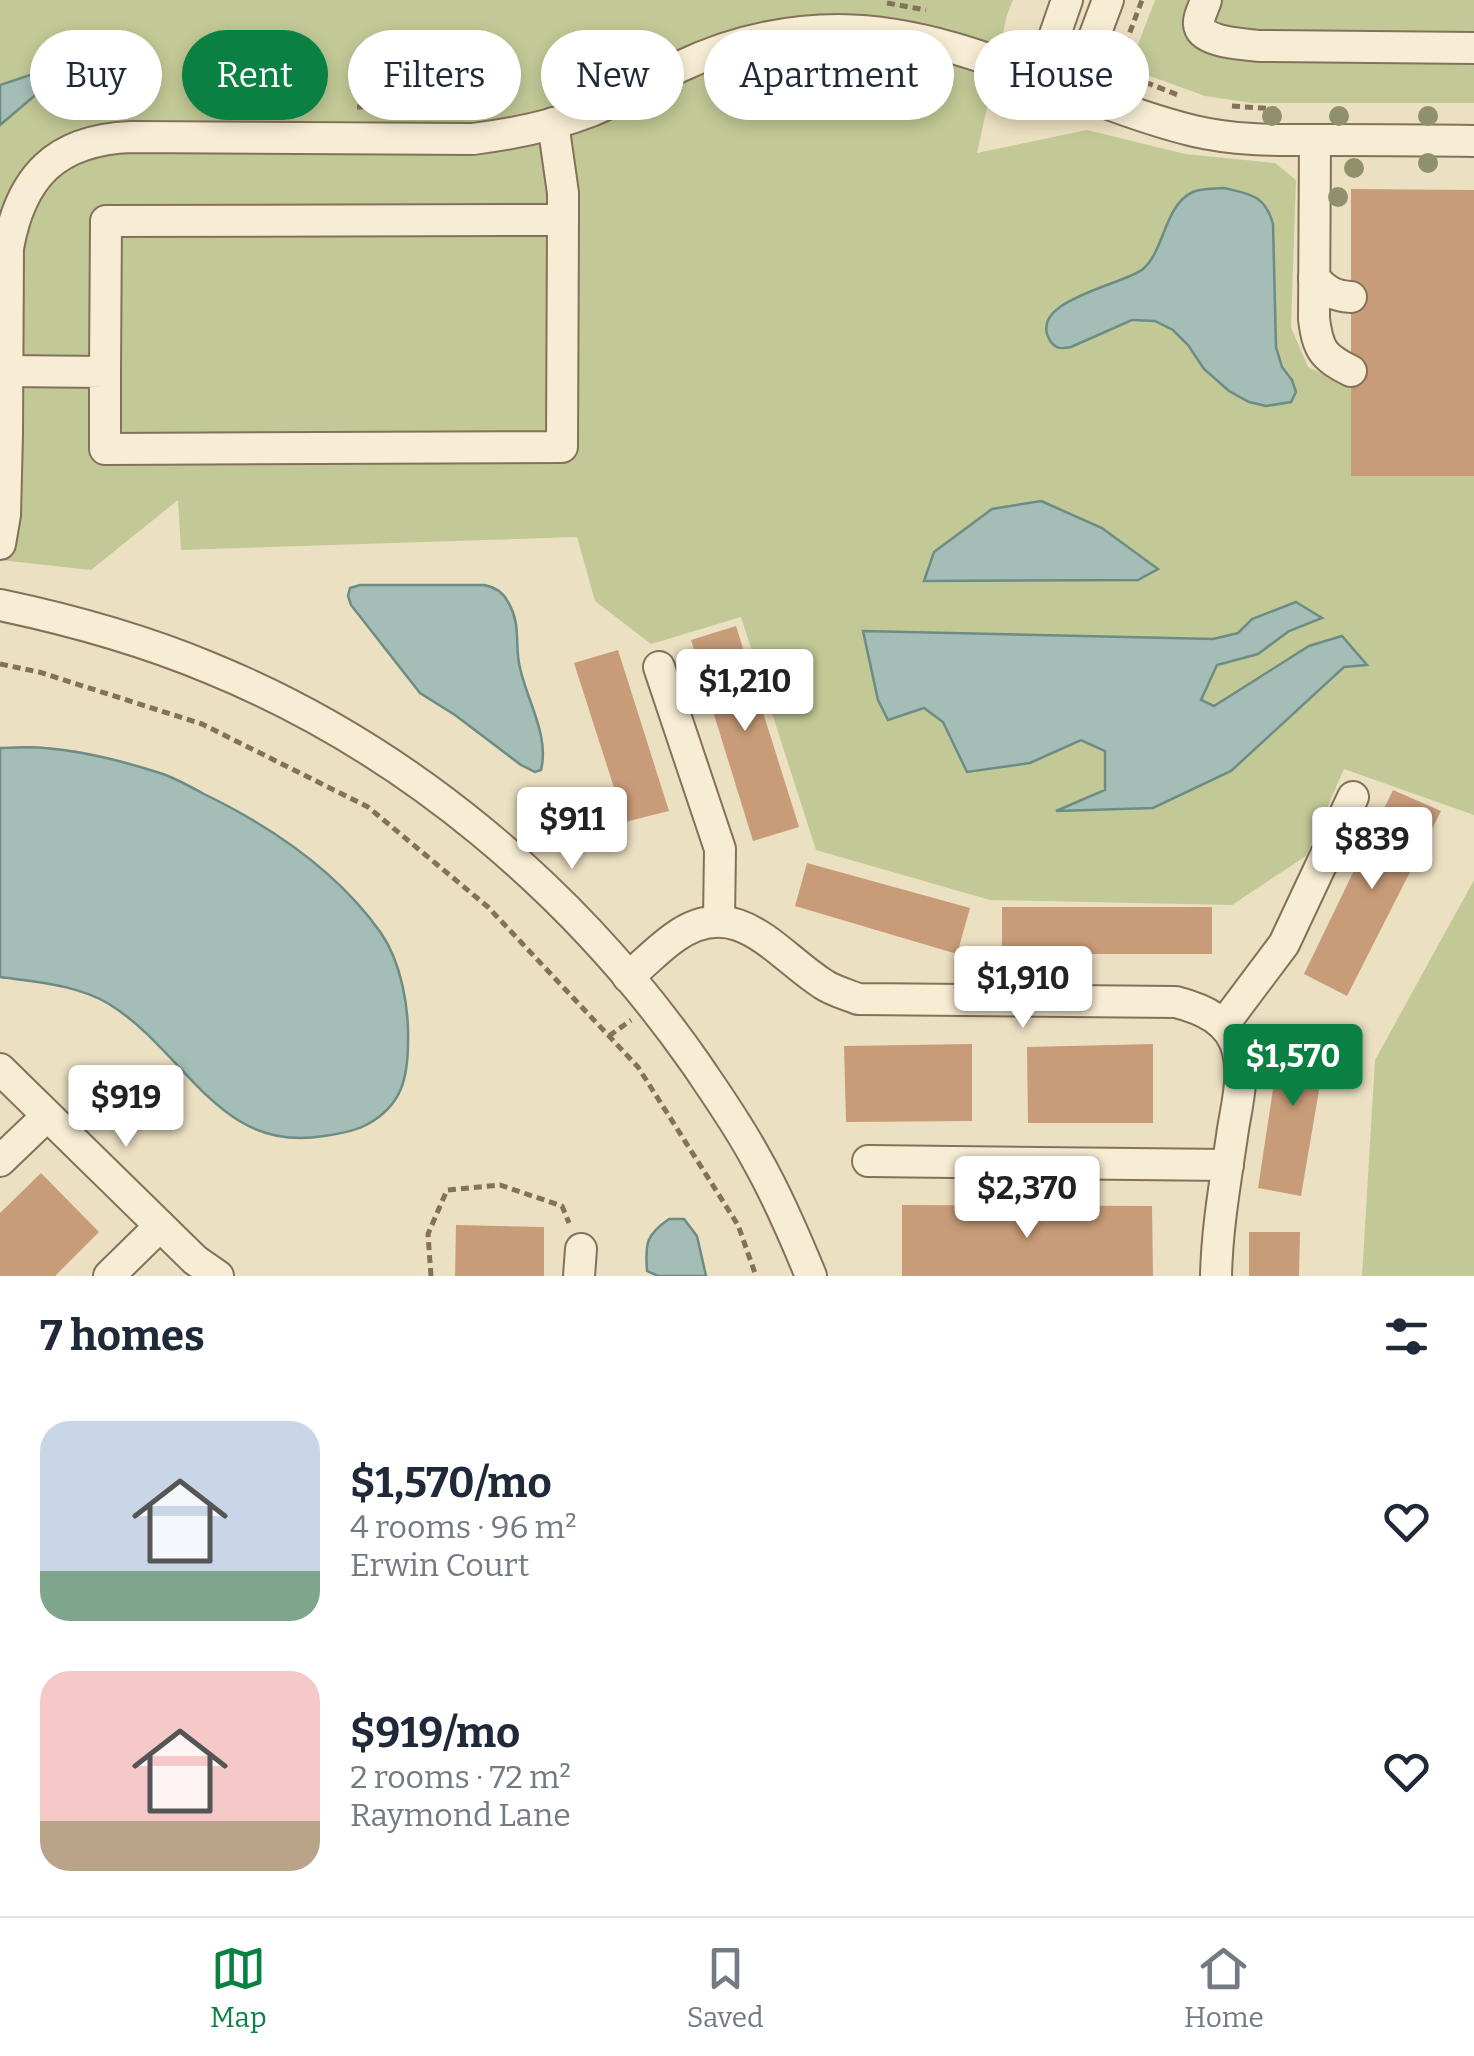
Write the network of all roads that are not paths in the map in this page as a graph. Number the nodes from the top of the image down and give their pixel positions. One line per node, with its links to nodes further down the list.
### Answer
1 (1067, 0): 4 (street)
2 (1108, 0): 5 (street)
3 (1206, 0): 6 (street)
4 (1057, 30)
5 (1097, 30)
6 (1474, 48)
7 (974, 56): 9 (street)
8 (1149, 118): 10 (street)
9 (553, 124): 12 (street); 16 (street)
10 (1314, 140): 11 (street); 13 (street)
11 (1474, 140)
12 (562, 220): 17 (street); 17 (street)
13 (1314, 278): 14 (street); 15 (street)
14 (1351, 296)
15 (1351, 370)
16 (8, 371): 17 (street); 18 (street)
17 (106, 372)
18 (0, 544)
19 (0, 606): 23 (street)
20 (659, 667): 22 (street)
21 (1353, 797): 24 (street)
22 (719, 921): 23 (street); 24 (street)
23 (628, 976): 33 (street)
24 (1224, 1024): 29 (street)
25 (0, 1069): 26 (street)
26 (48, 1116): 28 (street); 30 (street)
27 (868, 1161): 29 (street)
28 (0, 1162)
29 (1228, 1165): 34 (street)
30 (160, 1226): 31 (street); 32 (street)
31 (109, 1276)
32 (218, 1276)
33 (812, 1276)
34 (1216, 1276)

